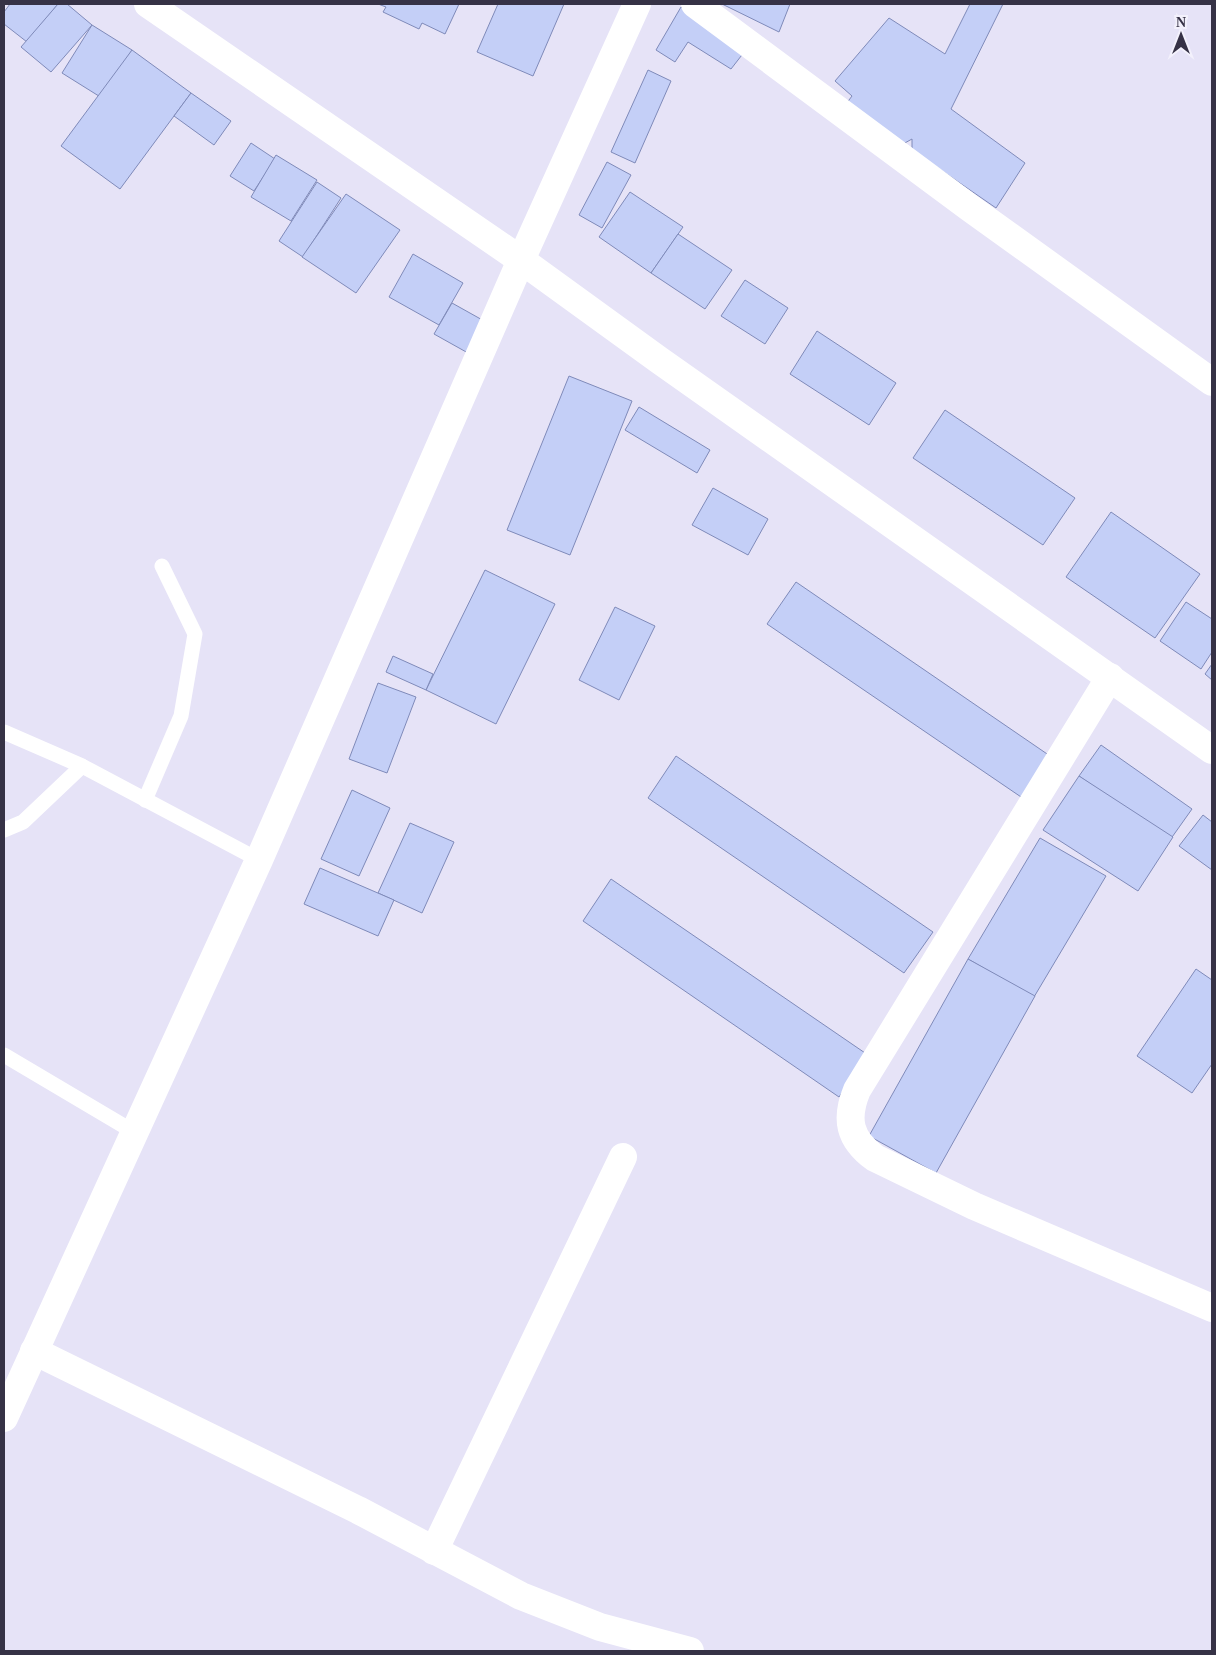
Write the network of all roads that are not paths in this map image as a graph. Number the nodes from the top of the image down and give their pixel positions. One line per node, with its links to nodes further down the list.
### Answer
1 (148, 4): 4 (street)
2 (638, 4): 4 (street)
3 (695, 4): 5 (street)
4 (521, 260): 7 (street); 13 (street)
5 (1212, 382)
6 (162, 566): 11 (lane)
7 (1110, 677): 9 (street); 17 (street)
8 (4, 732): 10 (lane)
9 (1212, 750)
10 (82, 766): 11 (lane); 12 (lane)
11 (146, 800): 13 (lane)
12 (4, 830)
13 (259, 860): 15 (street)
14 (4, 1056): 15 (lane)
15 (134, 1132): 18 (street)
16 (623, 1157): 20 (street)
17 (1212, 1308)
18 (34, 1351): 19 (street); 20 (street)
19 (4, 1418)
20 (434, 1551): 21 (street)
21 (690, 1651)

